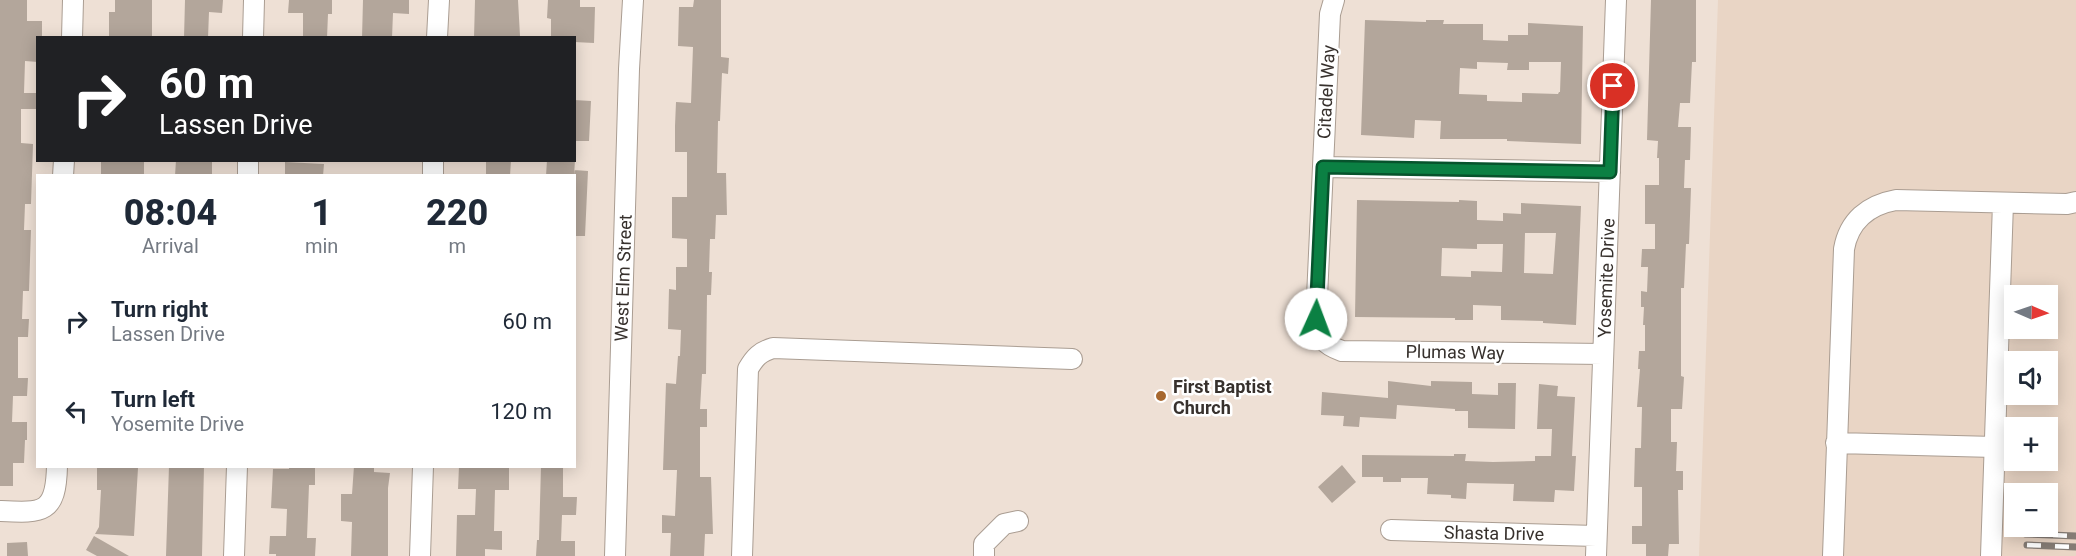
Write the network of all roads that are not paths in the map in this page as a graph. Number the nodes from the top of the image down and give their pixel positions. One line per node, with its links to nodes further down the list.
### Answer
1 (73, 0): 7 (street)
2 (254, 0): 8 (street)
3 (439, 0): 9 (street)
4 (633, 0): 28 (street, West Elm Street)
5 (1334, 0): 10 (street, Citadel Way)
6 (1616, 0): 11 (street, Yosemite Drive)
7 (72, 36)
8 (253, 36)
9 (437, 36)
10 (1323, 167): 11 (street); 14 (street, Citadel Way)
11 (1610, 172): 15 (street, Yosemite Drive)
12 (2076, 202): 13 (street)
13 (2003, 203): 17 (street); 18 (street)
14 (1319, 328): 15 (street, Plumas Way)
15 (1603, 354): 25 (street, Yosemite Drive)
16 (1072, 359): 29 (street)
17 (1836, 443): 18 (street); 32 (street)
18 (1995, 447): 33 (street)
19 (57, 468): 22 (street)
20 (237, 468): 26 (street)
21 (423, 468): 27 (street)
22 (0, 511)
23 (1018, 521): 30 (street)
24 (1391, 530): 25 (street, Shasta Drive)
25 (1596, 536): 31 (street, Yosemite Drive)
26 (234, 556)
27 (420, 556)
28 (615, 556)
29 (742, 556)
30 (984, 556)
31 (1596, 556)
32 (1833, 556)
33 (1991, 556)

